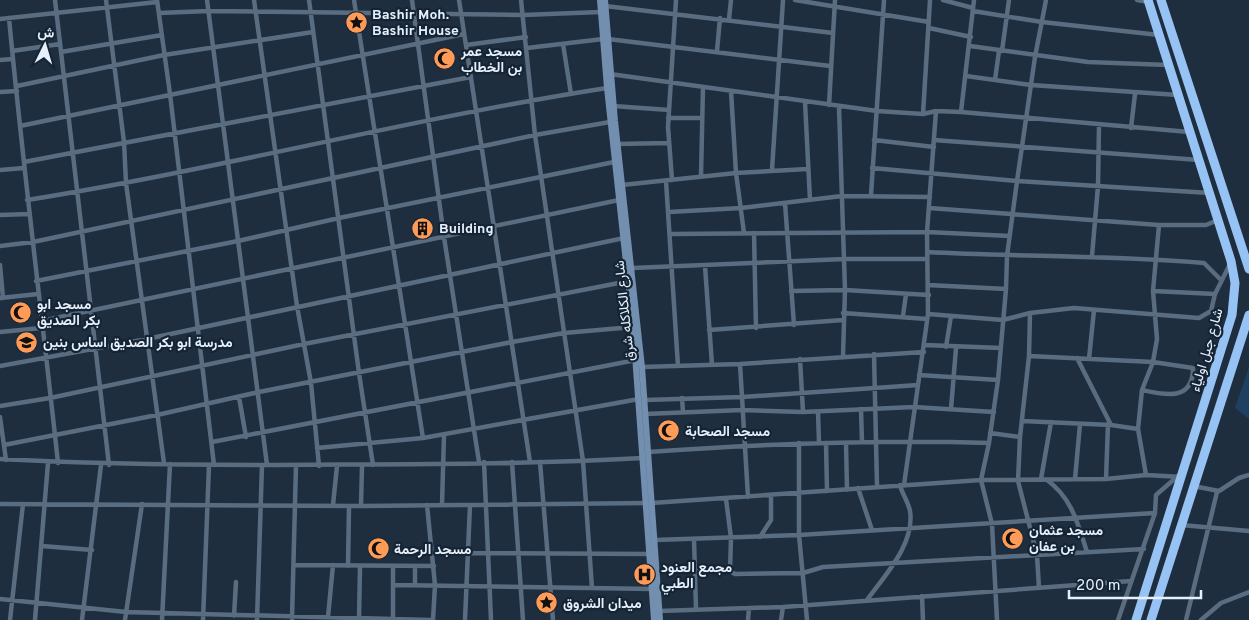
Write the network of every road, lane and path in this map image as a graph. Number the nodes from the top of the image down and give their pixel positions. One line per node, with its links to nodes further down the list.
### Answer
1 (55, 0): 36 (street)
2 (106, 0): 28 (street)
3 (207, 0): 30 (street)
4 (254, 0): 31 (street)
5 (309, 0): 32 (street)
6 (354, 0): 37 (street)
7 (412, 0): 40 (street)
8 (459, 0): 38 (street)
9 (521, 0): 41 (street)
10 (600, 0): 33 (street, شارع الكلاكله شرق)
11 (676, 0): 35 (street)
12 (731, 0): 46 (street)
13 (784, 0): 49 (street)
14 (795, 0): 27 (street)
15 (834, 0): 27 (street)
16 (884, 0): 39 (street)
17 (930, 0): 47 (street)
18 (943, 0): 29 (street)
19 (974, 0): 29 (street)
20 (1009, 0): 42 (street)
21 (1046, 0): 48 (street)
22 (1137, 0): 25 (street)
23 (1161, 0): 229 (highway)
24 (157, 1): 28 (street); 34 (street)
25 (1148, 1): 54 (highway, شارع جبل اولياء)
26 (605, 3): 35 (street); 58 (street, شارع الكلاكله شرق)
27 (834, 6): 39 (street); 53 (street)
28 (106, 8): 36 (street); 60 (street)
29 (973, 10): 42 (street); 57 (street)
30 (208, 11): 31 (street); 34 (street); 67 (street)
31 (256, 12): 32 (street); 59 (street)
32 (311, 12): 37 (street); 51 (street)
33 (600, 12): 41 (street); 58 (street, شارع الكلاكله شرق)
34 (158, 13): 55 (street)
35 (675, 13): 44 (street); 65 (street)
36 (56, 14): 43 (street); 61 (street)
37 (356, 14): 40 (street); 74 (street)
38 (461, 14): 40 (street); 41 (street); 52 (street)
39 (883, 14): 47 (street); 113 (street)
40 (414, 15): 62 (street)
41 (523, 15): 56 (street)
42 (1007, 17): 48 (street); 71 (street)
43 (9, 18): 45 (street); 69 (street)
44 (720, 18): 46 (street); 70 (street)
45 (0, 20)
46 (729, 20): 49 (street)
47 (929, 22): 50 (street)
48 (1042, 22): 54 (street); 75 (street)
49 (782, 26): 53 (street); 76 (street)
50 (929, 28): 57 (street); 118 (street)
51 (313, 32): 59 (street); 79 (street)
52 (464, 34): 62 (street); 64 (street)
53 (833, 34): 82 (street)
54 (1159, 34): 80 (highway, شارع جبل اولياء)
55 (162, 35): 60 (street); 73 (street)
56 (526, 37): 64 (street); 68 (street)
57 (971, 37): 66 (street)
58 (605, 39): 63 (street); 65 (street); 84 (street, شارع الكلاكله شرق); 94 (street, شارع الكلاكله شرق)
59 (261, 40): 67 (street); 83 (street)
60 (111, 43): 72 (street); 81 (street)
61 (60, 44): 69 (street); 72 (street)
62 (418, 44): 74 (street); 90 (street)
63 (563, 44): 68 (street); 99 (street)
64 (466, 45): 87 (street)
65 (673, 46): 70 (street); 89 (street)
66 (970, 46): 71 (street); 86 (street)
67 (212, 47): 73 (street); 92 (street)
68 (527, 48): 104 (street)
69 (12, 51): 77 (street)
70 (718, 51): 76 (street)
71 (1001, 51): 75 (street); 88 (street)
72 (61, 52): 85 (street)
73 (164, 55): 81 (street); 98 (street)
74 (364, 56): 79 (street); 102 (street)
75 (1035, 56): 80 (street); 91 (street)
76 (779, 58): 82 (street); 103 (street)
77 (13, 59): 78 (street); 93 (street)
78 (0, 60)
79 (317, 65): 83 (street); 108 (street)
80 (1168, 65): 101 (highway, شارع جبل اولياء)
81 (114, 66): 85 (street); 106 (street)
82 (830, 66): 107 (street)
83 (264, 74): 92 (street); 117 (street)
84 (610, 74): 89 (street); 109 (street, شارع الكلاكله شرق)
85 (64, 75): 93 (street); 116 (street)
86 (966, 76): 88 (street); 115 (street)
87 (471, 77): 90 (street); 112 (street)
88 (995, 80): 91 (street)
89 (671, 83): 95 (street); 111 (street)
90 (424, 85): 102 (street); 122 (street)
91 (1032, 85): 100 (street); 121 (street)
92 (217, 86): 98 (street); 124 (street)
93 (17, 88): 97 (street); 126 (street)
94 (606, 88): 99 (street); 123 (street, شارع الكلاكله شرق)
95 (703, 88): 96 (street); 120 (street)
96 (731, 91): 103 (street); 156 (street)
97 (0, 92)
98 (170, 94): 106 (street); 129 (street)
99 (572, 94): 104 (street)
100 (1135, 94): 101 (street); 127 (street)
101 (1178, 95): 128 (highway, شارع جبل اولياء)
102 (369, 96): 108 (street); 130 (street)
103 (775, 99): 105 (street); 154 (street)
104 (532, 100): 112 (street); 131 (street)
105 (806, 102): 107 (street); 152 (street)
106 (119, 105): 116 (street); 134 (street)
107 (829, 105): 110 (street)
108 (323, 106): 117 (street); 135 (street)
109 (613, 106): 111 (street); 137 (street, شارع الكلاكله شرق)
110 (839, 107): 113 (street); 172 (street)
111 (668, 110): 119 (street)
112 (476, 111): 122 (street); 138 (street)
113 (877, 111): 118 (street); 132 (street)
114 (936, 111): 115 (street); 118 (street); 133 (street)
115 (961, 112): 121 (street)
116 (69, 114): 126 (street); 142 (street)
117 (270, 114): 124 (street); 143 (street)
118 (923, 114)
119 (668, 118): 120 (street); 136 (street)
120 (702, 118): 158 (street)
121 (1027, 118): 125 (street); 140 (street)
122 (428, 121): 130 (street); 144 (street)
123 (610, 122): 131 (street); 147 (street, شارع الكلاكله شرق)
124 (223, 124): 129 (street); 148 (street)
125 (1099, 125): 127 (street); 141 (street)
126 (20, 126): 146 (street)
127 (1131, 128): 128 (street)
128 (1189, 132): 145 (highway, شارع جبل اولياء)
129 (174, 133): 134 (street); 155 (street)
130 (375, 133): 135 (street); 151 (street)
131 (535, 135): 138 (street); 159 (street)
132 (874, 140): 139 (street); 150 (street)
133 (934, 140): 139 (street); 140 (street)
134 (124, 142): 142 (street); 164 (street)
135 (328, 142): 143 (street); 160 (street)
136 (668, 143): 137 (street); 161 (street)
137 (617, 144): 165 (street, شارع الكلاكله شرق)
138 (483, 147): 144 (street); 167 (street)
139 (934, 147): 157 (street)
140 (1022, 148): 141 (street); 163 (street)
141 (1099, 152): 145 (street); 166 (street)
142 (73, 154): 146 (street); 169 (street)
143 (275, 154): 148 (street); 168 (street)
144 (434, 157): 151 (street); 173 (street)
145 (1200, 160): 170 (highway, شارع جبل اولياء)
146 (24, 162): 149 (street)
147 (614, 162): 159 (street); 176 (street, شارع الكلاكله شرق)
148 (229, 163): 155 (street); 178 (street)
149 (24, 168): 153 (street); 175 (street)
150 (872, 168): 157 (street); 171 (street)
151 (380, 169): 160 (street); 182 (street)
152 (808, 169): 154 (street); 177 (street)
153 (0, 170)
154 (772, 170): 156 (street)
155 (178, 173): 164 (street); 183 (street)
156 (736, 173): 158 (street); 180 (street)
157 (932, 173): 163 (street); 174 (street)
158 (701, 176): 161 (street)
159 (541, 177): 167 (street); 188 (street)
160 (333, 178): 168 (street); 189 (street)
161 (672, 180): 162 (street)
162 (666, 181): 165 (street); 184 (street)
163 (1017, 181): 166 (street); 186 (street)
164 (126, 183): 169 (street); 191 (street)
165 (622, 185): 228 (street, شارع الكلاكله شرق)
166 (1098, 186): 170 (street); 192 (street)
167 (489, 187): 173 (street); 194 (street)
168 (281, 190): 178 (street); 195 (street)
169 (78, 192): 175 (street); 196 (street)
170 (1210, 193): 190 (highway, شارع جبل اولياء)
171 (871, 195): 172 (street); 174 (street)
172 (842, 196): 177 (street); 197 (street)
173 (439, 198): 182 (street); 204 (street)
174 (930, 198): 181 (street)
175 (27, 200): 185 (street)
176 (619, 200): 188 (street); 205 (street, شارع الكلاكله شرق)
177 (810, 200): 179 (street)
178 (233, 201): 183 (street); 207 (street)
179 (785, 203): 180 (street); 201 (street)
180 (741, 208): 184 (street); 199 (street)
181 (929, 208): 186 (street); 198 (street)
182 (386, 210): 189 (street); 209 (street)
183 (184, 211): 191 (street); 210 (street)
184 (669, 212): 202 (street)
185 (29, 214): 187 (street); 206 (street)
186 (1013, 214): 192 (street); 203 (street)
187 (0, 215)
188 (547, 215): 194 (street); 212 (street)
189 (339, 218): 195 (street); 215 (street)
190 (1219, 220): 193 (street); 220 (highway, شارع جبل اولياء)
191 (133, 221): 196 (street); 218 (street)
192 (1094, 221): 193 (street); 214 (street)
193 (1159, 225): 216 (street)
194 (494, 226): 204 (street); 224 (street)
195 (286, 230): 207 (street); 227 (street)
196 (83, 231): 206 (street); 230 (street)
197 (844, 232): 198 (street); 201 (street); 219 (street)
198 (927, 232): 203 (street); 211 (street)
199 (744, 233): 200 (street); 202 (street)
200 (754, 233): 201 (street); 222 (street)
201 (787, 233): 221 (street)
202 (671, 234): 226 (street)
203 (1010, 236): 213 (street)
204 (444, 237): 209 (street); 231 (street)
205 (624, 238): 212 (street); 235 (street, شارع الكلاكله شرق)
206 (33, 242): 208 (street); 234 (street)
207 (238, 242): 210 (street); 232 (street)
208 (0, 246)
209 (391, 247): 215 (street); 237 (street)
210 (188, 250): 218 (street); 239 (street)
211 (927, 252): 213 (street); 217 (street)
212 (552, 253): 224 (street); 244 (street)
213 (1007, 256): 214 (street); 238 (street)
214 (1092, 256): 216 (street)
215 (344, 257): 227 (street); 248 (street)
216 (1155, 258): 233 (street); 242 (street)
217 (927, 259): 219 (street); 236 (street)
218 (137, 260): 230 (street); 250 (street)
219 (844, 260): 221 (street); 240 (street)
220 (1231, 261): 233 (street); 382 (highway, شارع جبل اولياء)
221 (789, 262): 222 (street); 241 (street)
222 (756, 264): 225 (street); 272 (street)
223 (0, 265): 249 (street)
224 (500, 265): 231 (street); 251 (street)
225 (705, 266): 226 (street); 273 (street)
226 (672, 267): 228 (street); 302 (street)
227 (293, 268): 232 (street); 252 (street)
228 (632, 268): 303 (street, شارع الكلاكله شرق)
229 (1249, 269)
230 (87, 272): 234 (street); 253 (street)
231 (449, 274): 237 (street); 259 (street)
232 (243, 279): 239 (street); 263 (street)
233 (1221, 280): 246 (street)
234 (36, 281): 243 (street)
235 (629, 281): 244 (street); 269 (street, شارع الكلاكله شرق)
236 (928, 285): 238 (street); 247 (street)
237 (399, 286): 248 (street); 267 (street)
238 (1006, 289): 265 (street)
239 (192, 290): 250 (street); 271 (street)
240 (845, 290): 241 (street); 245 (street); 255 (street)
241 (791, 291): 268 (street)
242 (1153, 291): 246 (street); 257 (street)
243 (38, 294): 249 (street); 266 (street)
244 (558, 294): 251 (street); 275 (street)
245 (906, 294): 247 (street); 260 (street)
246 (1215, 294): 257 (street)
247 (929, 295): 261 (street)
248 (349, 296): 252 (street); 276 (street)
249 (1, 298)
250 (143, 300): 253 (street); 277 (street)
251 (506, 304): 259 (street); 278 (street)
252 (297, 306): 263 (street); 279 (street)
253 (91, 310): 266 (street); 282 (street)
254 (1094, 310): 256 (street); 257 (street); 293 (street)
255 (843, 313): 260 (street); 264 (street)
256 (1030, 313): 265 (street); 290 (street)
257 (1154, 313): 297 (street)
258 (1249, 315): 392 (highway, شارع جبل اولياء)
259 (455, 316): 267 (street); 286 (street)
260 (904, 316): 261 (street)
261 (927, 316): 262 (street); 280 (street)
262 (951, 316): 265 (street); 281 (street)
263 (247, 318): 271 (street); 288 (street)
264 (843, 320): 268 (street); 289 (street)
265 (1003, 320): 284 (street)
266 (41, 321): 270 (street)
267 (405, 325): 276 (street); 296 (street)
268 (794, 325): 272 (street)
269 (633, 327): 275 (street); 294 (street, شارع الكلاكله شرق)
270 (41, 328): 274 (street); 291 (street)
271 (197, 328): 277 (street); 301 (street)
272 (756, 328): 273 (street)
273 (709, 330): 299 (street)
274 (0, 332)
275 (564, 333): 278 (street); 304 (street)
276 (354, 335): 279 (street); 305 (street)
277 (147, 339): 282 (street); 306 (street)
278 (512, 342): 286 (street); 310 (street)
279 (304, 344): 288 (street); 311 (street)
280 (924, 345): 281 (street); 285 (street)
281 (946, 347): 283 (street)
282 (97, 348): 291 (street); 313 (street)
283 (956, 348): 284 (street); 308 (street)
284 (1000, 348): 309 (street)
285 (924, 352): 287 (street); 307 (street)
286 (461, 353): 296 (street); 316 (street)
287 (874, 354): 289 (street); 314 (street)
288 (253, 355): 301 (street); 317 (street)
289 (843, 356): 295 (street)
290 (1029, 356): 292 (street); 343 (street)
291 (45, 358): 300 (street); 321 (street)
292 (1077, 358): 293 (street); 346 (street)
293 (1089, 359): 297 (street)
294 (636, 360): 304 (street); 323 (street, شارع الكلاكله شرق)
295 (800, 360): 298 (street); 318 (street)
296 (411, 362): 305 (street); 324 (street)
297 (1153, 362): 315 (street); 315 (street)
298 (740, 364): 299 (street); 320 (street)
299 (712, 365): 302 (street)
300 (0, 366)
301 (202, 366): 306 (street); 325 (street)
302 (678, 366): 303 (street)
303 (642, 367): 323 (street, شارع الكلاكله شرق)
304 (569, 372): 310 (street); 332 (street)
305 (358, 373): 311 (street); 337 (street)
306 (152, 376): 313 (street); 339 (street)
307 (919, 376): 308 (street); 312 (street)
308 (954, 378): 309 (street); 330 (street)
309 (998, 380): 336 (street)
310 (518, 382): 316 (street); 342 (street)
311 (312, 384): 317 (street); 341 (street)
312 (918, 385): 314 (street); 327 (street)
313 (100, 387): 321 (street); 347 (street)
314 (875, 388): 318 (street); 328 (street)
315 (1142, 390): 348 (street)
316 (468, 391): 324 (street); 349 (street)
317 (259, 392): 319 (street); 350 (street)
318 (802, 394): 320 (street); 334 (street)
319 (239, 397): 325 (street); 354 (street)
320 (742, 397): 322 (street); 331 (street)
321 (50, 398): 326 (street); 353 (street)
322 (682, 398): 323 (street); 333 (street)
323 (642, 399): 332 (street); 338 (street, شارع الكلاكله شرق); 370 (street, شارع الكلاكله شرق)
324 (418, 400): 337 (street); 356 (street)
325 (206, 404): 339 (street); 357 (street)
326 (0, 406)
327 (914, 407): 328 (street); 330 (street); 360 (street)
328 (874, 408): 329 (street); 359 (street)
329 (861, 409): 335 (street); 358 (street)
330 (951, 409): 336 (street)
331 (742, 410): 333 (street); 334 (street); 368 (street)
332 (575, 411): 342 (street); 372 (street)
333 (683, 412): 338 (street)
334 (803, 412): 335 (street)
335 (818, 412): 362 (street)
336 (994, 412): 351 (street)
337 (365, 413): 341 (street); 367 (street)
338 (646, 414): 370 (street, شارع الكلاكله شرق)
339 (157, 415): 347 (street); 379 (street)
340 (0, 417): 366 (street)
341 (316, 421): 350 (street); 369 (street)
342 (524, 421): 349 (street); 375 (street)
343 (1022, 421): 344 (street); 355 (street)
344 (1051, 422): 345 (street); 396 (street)
345 (1080, 424): 346 (street); 397 (street)
346 (1110, 424): 348 (street); 398 (street)
347 (104, 426): 353 (street); 384 (street)
348 (1138, 429): 393 (street)
349 (474, 430): 352 (street); 373 (street)
350 (262, 433): 354 (street); 386 (street)
351 (990, 433): 355 (street); 365 (street)
352 (444, 434): 356 (street); 381 (street)
353 (55, 435): 366 (street); 378 (street)
354 (246, 437): 357 (street)
355 (1020, 437): 400 (street)
356 (423, 438): 367 (street)
357 (212, 442): 385 (street)
358 (862, 442): 359 (street); 364 (street)
359 (874, 442): 360 (street); 402 (street)
360 (911, 442): 365 (street); 401 (street)
361 (799, 443): 362 (street); 368 (street); 408 (street)
362 (819, 443): 363 (street)
363 (826, 443): 364 (street); 406 (street)
364 (846, 443): 405 (street)
365 (989, 443): 399 (street)
366 (4, 444): 371 (street)
367 (369, 444): 369 (street); 388 (street)
368 (745, 445): 370 (street); 410 (street)
369 (317, 448): 389 (street)
370 (646, 455): 372 (street); 415 (street, شارع الكلاكله شرق)
371 (3, 460): 377 (street)
372 (583, 461): 376 (street); 423 (street)
373 (481, 462): 374 (street); 381 (street); 431 (street)
374 (512, 462): 375 (street); 428 (street)
375 (530, 462): 376 (street)
376 (540, 462): 422 (street)
377 (48, 463): 378 (street); 412 (street)
378 (58, 463): 383 (street)
379 (164, 464): 380 (street); 384 (street)
380 (170, 464): 385 (street); 413 (street)
381 (444, 464): 388 (street); 426 (street)
382 (1186, 464): 392 (highway); 395 (highway, شارع جبل اولياء)
383 (101, 465): 384 (street); 418 (street)
384 (109, 465)
385 (211, 465): 386 (street); 414 (street)
386 (265, 465): 387 (street); 420 (street)
387 (296, 465): 389 (street); 421 (street)
388 (373, 465): 391 (street)
389 (319, 466): 390 (street)
390 (337, 466): 391 (street); 424 (street)
391 (362, 466): 430 (street)
392 (1199, 466): 403 (highway, شارع جبل اولياء)
393 (1146, 475): 395 (street); 398 (street)
394 (1249, 475): 407 (street)
395 (1180, 476): 432 (street); 523 (highway, شارع جبل اولياء)
396 (1043, 479): 397 (street); 400 (street); 433 (street)
397 (1075, 479): 398 (street)
398 (1106, 479)
399 (981, 480): 400 (street); 401 (street); 435 (street)
400 (1018, 481): 434 (street)
401 (902, 485): 402 (street); 437 (street)
402 (877, 486): 404 (street)
403 (1193, 486): 407 (street); 436 (highway, شارع جبل اولياء)
404 (858, 488): 405 (street); 439 (street)
405 (846, 490): 406 (street)
406 (827, 491): 408 (street)
407 (1217, 492): 438 (street)
408 (798, 494): 409 (street); 441 (street)
409 (771, 496): 410 (street); 442 (street)
410 (748, 497): 411 (street)
411 (726, 499): 415 (street); 443 (street)
412 (46, 503): 417 (street); 418 (street); 446 (street)
413 (168, 503): 414 (street); 419 (street); 496 (street)
414 (208, 503): 420 (street); 498 (street)
415 (650, 503): 423 (street); 445 (street, شارع الكلاكله شرق); 456 (street, شارع الكلاكله شرق)
416 (0, 504): 417 (street)
417 (23, 504): 487 (street)
418 (98, 504): 419 (street); 448 (street)
419 (142, 504): 495 (street)
420 (262, 504): 421 (street); 500 (street)
421 (296, 504): 424 (street); 460 (street)
422 (543, 504): 423 (street); 428 (street); 454 (street)
423 (585, 504): 455 (street)
424 (333, 505): 429 (street)
425 (427, 505): 426 (street); 430 (street); 450 (street)
426 (442, 505): 427 (street)
427 (470, 505): 431 (street); 451 (street)
428 (515, 505): 431 (street); 453 (street)
429 (349, 506): 430 (street); 462 (street)
430 (361, 506)
431 (486, 506): 452 (street)
432 (1155, 513): 433 (street); 447 (street)
433 (1076, 518): 434 (street); 449 (street)
434 (1029, 521): 435 (street); 457 (street)
435 (992, 524): 437 (street); 458 (street)
436 (1181, 525): 438 (street); 524 (highway, شارع جبل اولياء)
437 (910, 528): 439 (street); 459 (street)
438 (1209, 529): 440 (street); 525 (street)
439 (872, 530): 441 (street)
440 (1249, 531)
441 (799, 535): 442 (street); 469 (street)
442 (760, 537): 443 (street)
443 (731, 538): 444 (street); 468 (street)
444 (694, 539): 445 (street); 467 (street)
445 (655, 540): 494 (street, شارع الكلاكله شرق)
446 (42, 546): 448 (street); 488 (street)
447 (1144, 549): 449 (street); 470 (street)
448 (92, 550): 491 (street)
449 (1087, 552): 457 (street)
450 (433, 553): 451 (street); 466 (street)
451 (469, 553): 452 (street); 475 (street)
452 (489, 553): 453 (street); 476 (street)
453 (518, 554): 454 (street); 477 (street)
454 (548, 554): 455 (street); 478 (street)
455 (589, 554): 456 (street); 479 (street)
456 (650, 554): 481 (street, شارع الكلاكله شرق)
457 (1037, 555): 458 (street); 480 (street)
458 (993, 557): 459 (street); 482 (street)
459 (894, 563): 469 (street); 486 (street)
460 (294, 565): 461 (street); 501 (street)
461 (333, 565): 462 (street); 499 (street)
462 (348, 566): 463 (street)
463 (360, 566): 464 (street); 502 (street)
464 (393, 566): 465 (street); 472 (street)
465 (415, 566): 466 (street); 473 (street)
466 (434, 566): 474 (street)
467 (695, 571): 468 (street); 493 (street)
468 (730, 571): 469 (street)
469 (803, 573): 489 (street)
470 (1131, 581): 480 (street); 522 (street)
471 (236, 582): 497 (street)
472 (393, 585): 473 (street); 508 (street)
473 (415, 585): 474 (street)
474 (435, 585): 475 (street); 509 (street)
475 (467, 586): 476 (street); 510 (street)
476 (490, 586): 477 (street); 511 (street)
477 (520, 586): 478 (street); 512 (street)
478 (549, 587): 479 (street); 513 (street)
479 (592, 588): 481 (street)
480 (1038, 588): 482 (street)
481 (653, 589): 514 (street, شارع الكلاكله شرق)
482 (996, 591): 484 (street); 520 (street)
483 (1249, 592): 526 (street)
484 (922, 596): 486 (street); 519 (street)
485 (0, 599): 487 (street)
486 (867, 600): 489 (street)
487 (13, 601): 488 (street); 503 (street)
488 (36, 603): 491 (street); 504 (street)
489 (806, 605): 490 (street); 518 (street)
490 (783, 607): 492 (street); 517 (street)
491 (83, 608): 495 (street); 505 (street)
492 (749, 608): 493 (street); 516 (street)
493 (696, 609): 494 (street)
494 (659, 611): 515 (street, شارع الكلاكله شرق)
495 (126, 612): 496 (street); 506 (street)
496 (162, 613): 498 (street); 507 (street)
497 (234, 616): 498 (street); 500 (street)
498 (203, 617)
499 (328, 617): 501 (street); 502 (street)
500 (257, 618): 501 (street)
501 (292, 619)
502 (359, 619): 508 (street)
503 (10, 620)
504 (35, 620)
505 (82, 620)
506 (125, 620)
507 (162, 620)
508 (393, 620): 509 (street)
509 (431, 620)
510 (465, 620)
511 (492, 620)
512 (523, 620)
513 (552, 620)
514 (654, 620)
515 (660, 620)
516 (748, 620)
517 (781, 620)
518 (807, 620)
519 (923, 620)
520 (997, 620)
521 (1112, 620): 522 (street)
522 (1118, 620)
523 (1136, 620)
524 (1151, 620)
525 (1186, 620)
526 (1201, 620)

